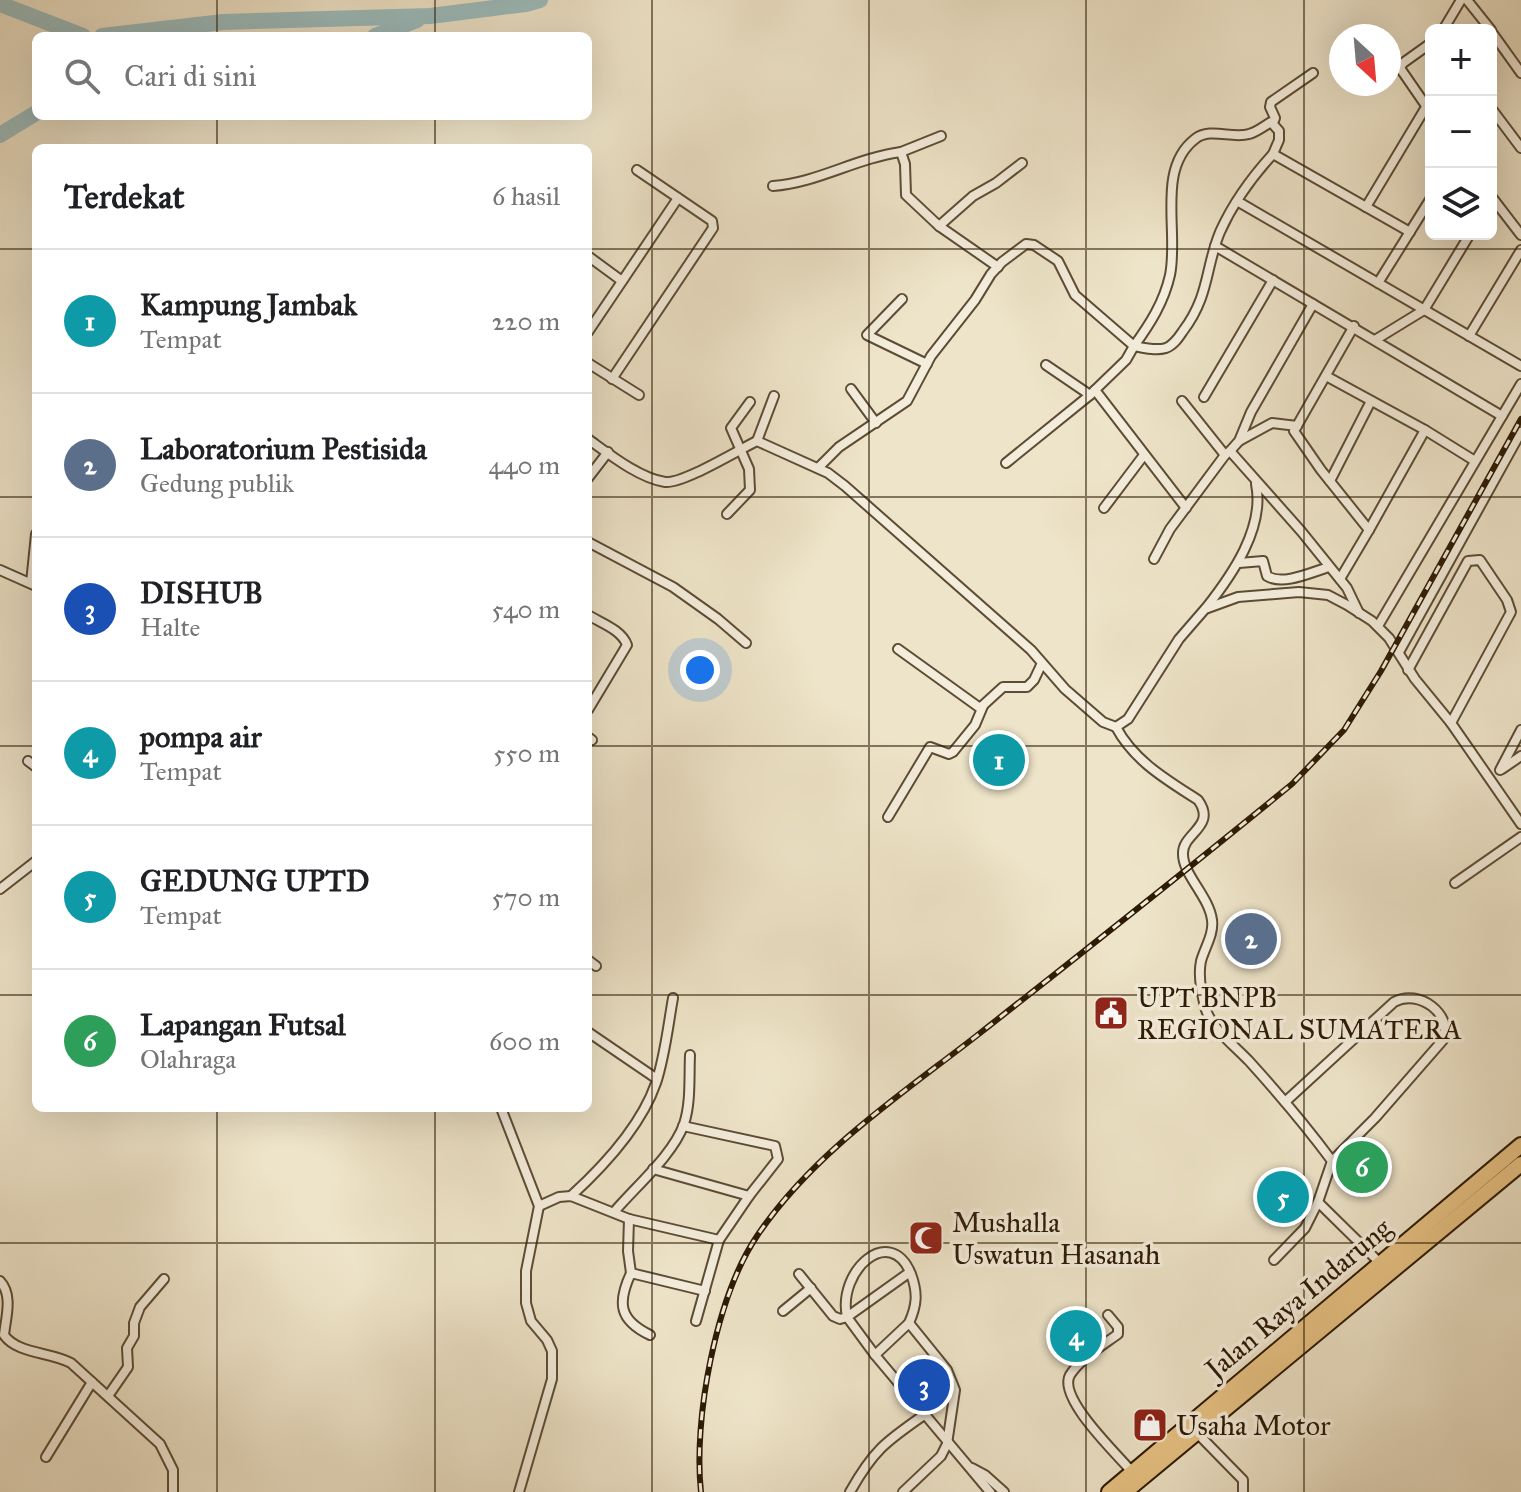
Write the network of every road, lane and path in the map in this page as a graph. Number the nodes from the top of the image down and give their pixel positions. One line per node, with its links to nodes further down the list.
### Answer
1 (1464, 0): 2 (street); 3 (street)
2 (1447, 24)
3 (1486, 24)
4 (1497, 39): 7 (street)
5 (1425, 47): 8 (street)
6 (1313, 73): 11 (street)
7 (1521, 73)
8 (1425, 106)
9 (1425, 115): 22 (street)
10 (1497, 116): 13 (street)
11 (1273, 123): 15 (street); 44 (street)
12 (941, 136): 14 (street)
13 (1521, 148)
14 (901, 152): 18 (street); 24 (street)
15 (1273, 154): 20 (street); 22 (street)
16 (1022, 163): 24 (street)
17 (637, 170): 19 (street)
18 (773, 186)
19 (678, 198): 33 (street); 50 (street)
20 (1237, 201): 28 (street); 34 (street)
21 (1497, 205): 26 (street)
22 (1366, 207): 25 (street)
23 (1425, 208): 25 (street)
24 (939, 226): 31 (street)
25 (1410, 232): 34 (street)
26 (1521, 235)
27 (1466, 240): 37 (street)
28 (1215, 246): 32 (street); 44 (street)
29 (1521, 250): 42 (street)
30 (592, 259): 33 (street)
31 (998, 267): 44 (street); 45 (street)
32 (1273, 280): 36 (street); 56 (street)
33 (622, 281): 39 (street)
34 (1378, 283): 37 (street)
35 (902, 299): 45 (street)
36 (1313, 304): 41 (street); 66 (street)
37 (1424, 310): 42 (street); 43 (street)
38 (592, 313): 39 (street)
39 (598, 317): 40 (street)
40 (592, 326)
41 (1354, 326): 43 (street); 49 (street)
42 (1469, 336): 48 (street)
43 (1375, 340): 60 (street)
44 (1134, 346): 53 (street)
45 (927, 364): 61 (street)
46 (1046, 365): 53 (street)
47 (592, 366): 50 (street)
48 (1521, 366)
49 (1326, 376): 58 (street); 62 (street)
50 (612, 379): 54 (street)
51 (1521, 384): 60 (street)
52 (851, 389): 61 (street)
53 (1092, 392): 71 (street); 73 (street)
54 (639, 395)
55 (774, 396): 65 (street)
56 (1204, 397)
57 (1182, 401): 70 (street)
58 (1371, 401): 63 (street); 77 (street)
59 (750, 402): 68 (street)
60 (1502, 416): 72 (street)
61 (876, 423): 74 (street)
62 (1297, 426): 66 (street); 77 (street)
63 (1425, 430): 72 (street); 81 (street)
64 (1521, 432): 95 (street)
65 (757, 441): 68 (street); 74 (street)
66 (1239, 441): 70 (street)
67 (592, 442): 69 (street)
68 (741, 449): 69 (street); 80 (street)
69 (608, 452): 75 (street)
70 (1227, 453): 76 (street); 79 (street)
71 (1144, 455): 78 (street); 79 (street)
72 (1475, 461): 92 (street)
73 (1006, 463)
74 (818, 468): 96 (street)
75 (592, 473)
76 (1254, 479): 84 (street); 85 (street)
77 (1330, 481): 81 (street)
78 (1104, 508)
79 (1186, 508): 83 (street)
80 (727, 514)
81 (1369, 530): 87 (street)
82 (592, 545): 93 (street)
83 (1154, 559)
84 (1239, 563): 85 (street); 89 (street)
85 (1329, 567): 87 (street)
86 (0, 570): 88 (street)
87 (1340, 579): 90 (street)
88 (32, 583)
89 (1205, 609): 90 (street); 101 (street)
90 (1359, 613): 92 (street)
91 (592, 617): 98 (street)
92 (1378, 626): 95 (street)
93 (746, 643)
94 (898, 649): 99 (street)
95 (1399, 652): 97 (street)
96 (1042, 663): 99 (street); 101 (street)
97 (1408, 670): 100 (street); 100 (street)
98 (592, 703)
99 (983, 706): 106 (street)
100 (1451, 723): 105 (street)
101 (1116, 727): 118 (street)
102 (1521, 730): 104 (street)
103 (1521, 756): 104 (street)
104 (1500, 770): 105 (street)
105 (1490, 777): 107 (street)
106 (888, 817)
107 (1521, 824)
108 (1521, 837): 110 (street)
109 (32, 864): 111 (street)
110 (1455, 883)
111 (0, 889)
112 (592, 963): 113 (street)
113 (596, 966)
114 (673, 998): 117 (street)
115 (592, 1035): 117 (street)
116 (690, 1055): 120 (street)
117 (657, 1079): 125 (street)
118 (1285, 1102): 122 (street); 122 (street)
119 (503, 1112): 128 (street)
120 (683, 1126): 124 (street); 126 (street)
121 (1521, 1145): 133 (highway, Jalan Raya Indarung)
122 (1332, 1161): 127 (street)
123 (1521, 1164): 138 (highway, Jalan Raya Indarung)
124 (653, 1169): 126 (street); 129 (street)
125 (571, 1196): 128 (street); 129 (street)
126 (749, 1196): 131 (street)
127 (1318, 1202): 132 (street); 133 (street)
128 (539, 1206): 159 (street)
129 (614, 1212): 130 (street)
130 (629, 1219): 131 (street); 135 (street)
131 (719, 1240): 141 (street)
132 (1274, 1260)
133 (1380, 1263): 138 (highway, Jalan Raya Indarung)
134 (910, 1272): 144 (street); 144 (street); 146 (street)
135 (631, 1273): 141 (street); 148 (street)
136 (799, 1274): 140 (street)
137 (164, 1279): 151 (street)
138 (1371, 1279): 153 (highway, Jalan Raya Indarung)
139 (0, 1281): 147 (street)
140 (811, 1288): 142 (street); 144 (street)
141 (705, 1291): 145 (street)
142 (783, 1311)
143 (1108, 1315): 157 (street)
144 (847, 1317): 149 (street)
145 (696, 1321)
146 (909, 1323): 149 (street); 154 (street)
147 (2, 1335): 150 (street)
148 (650, 1335)
149 (875, 1355): 152 (street)
150 (92, 1382): 151 (street); 155 (street)
151 (108, 1396): 158 (street)
152 (924, 1415): 154 (street); 160 (street)
153 (1188, 1437): 157 (highway, Jalan Raya Indarung); 165 (highway, Jalan Raya Indarung); 166 (street)
154 (947, 1444): 156 (street); 161 (street)
155 (46, 1457)
156 (972, 1467): 162 (street); 163 (street)
157 (1133, 1473): 164 (highway, Jalan Raya Indarung)
158 (173, 1492)
159 (519, 1492)
160 (850, 1492)
161 (903, 1492)
162 (990, 1492)
163 (1004, 1492)
164 (1109, 1492)
165 (1125, 1492)
166 (1243, 1492)

